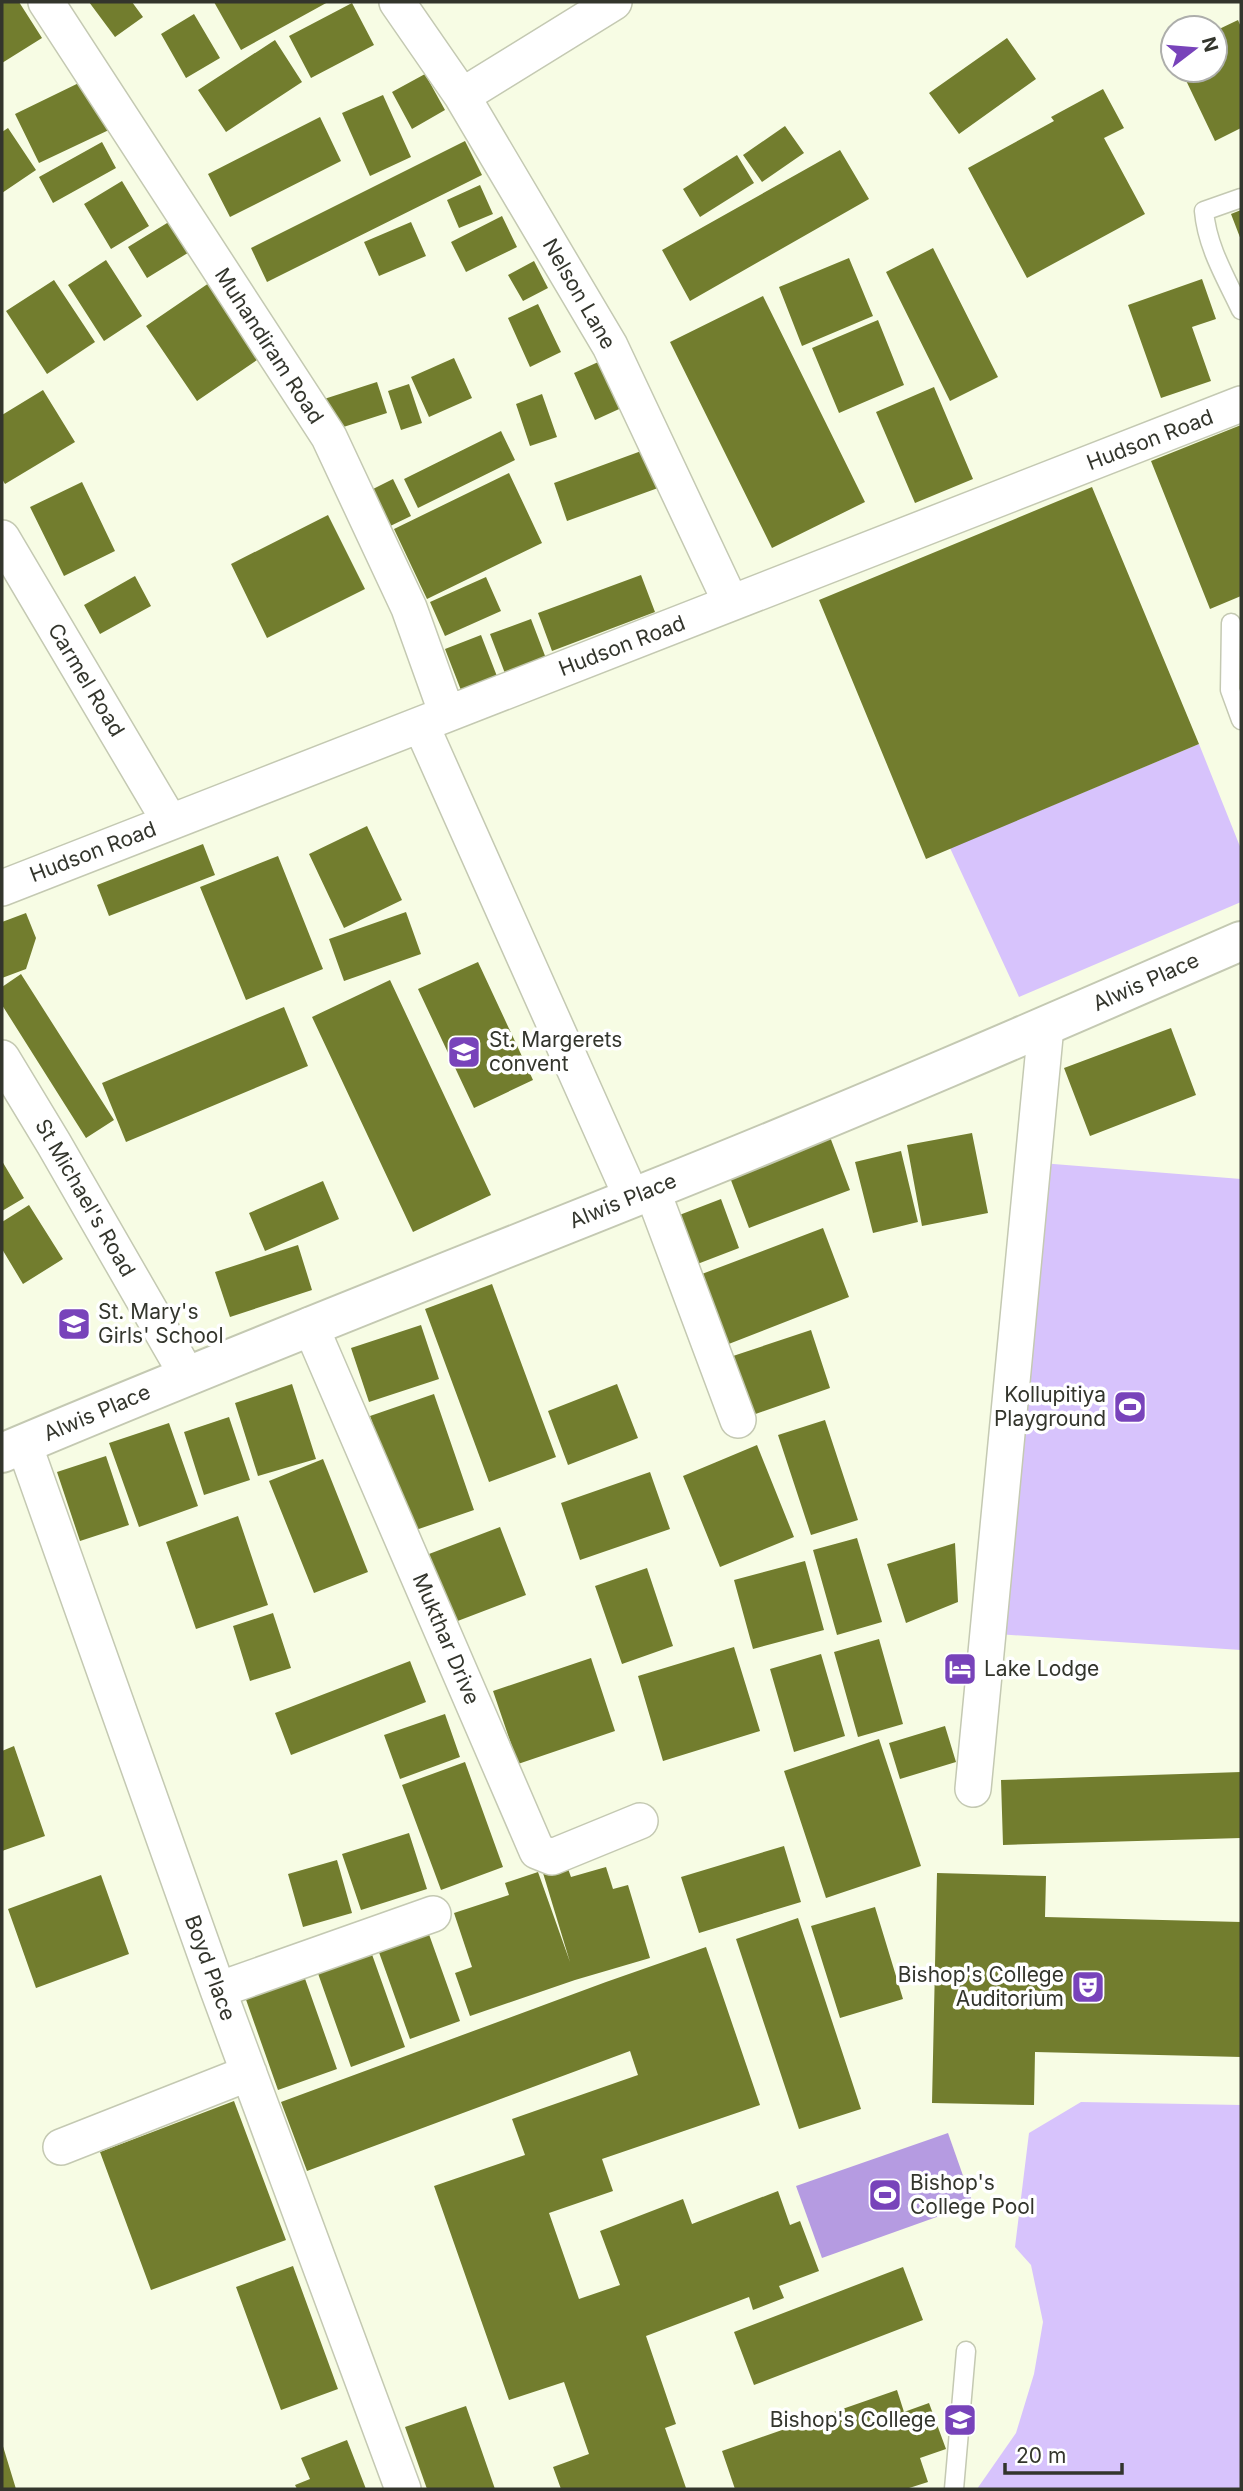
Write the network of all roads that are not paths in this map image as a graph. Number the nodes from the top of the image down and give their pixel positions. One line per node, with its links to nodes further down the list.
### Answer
1 (46, 2): 11 (street, Muhandiram Road)
2 (397, 2): 4 (street, Nelson Lane)
3 (614, 2): 4 (street)
4 (462, 96): 9 (street, Nelson Lane)
5 (1241, 198): 6 (lane)
6 (1241, 310)
7 (1241, 404): 9 (street, Hudson Road)
8 (2, 538): 13 (street, Carmel Road)
9 (731, 603): 11 (street, Hudson Road)
10 (1231, 623): 12 (lane)
11 (434, 720): 13 (street, Hudson Road); 18 (street, Muhandiram Road)
12 (1241, 720)
13 (170, 822): 14 (street, Hudson Road)
14 (2, 888)
15 (1241, 941): 16 (street, Alwis Place)
16 (1046, 1026): 18 (street, Alwis Place); 23 (street)
17 (2, 1058): 20 (street, St Michael's Road)
18 (642, 1194): 19 (street, Alwis Place); 21 (street, Muhandiram Road)
19 (310, 1325): 20 (street, Alwis Place); 24 (street, Mukthar Drive)
20 (187, 1375): 22 (street, Alwis Place)
21 (738, 1420)
22 (13, 1449): 26 (street, Boyd Place)
23 (973, 1789)
24 (640, 1821)
25 (433, 1914): 26 (street)
26 (218, 1990): 27 (street, Boyd Place)
27 (249, 2073): 28 (street); 30 (street, Boyd Place)
28 (61, 2147)
29 (966, 2351): 31 (lane)
30 (403, 2489)
31 (954, 2489)

